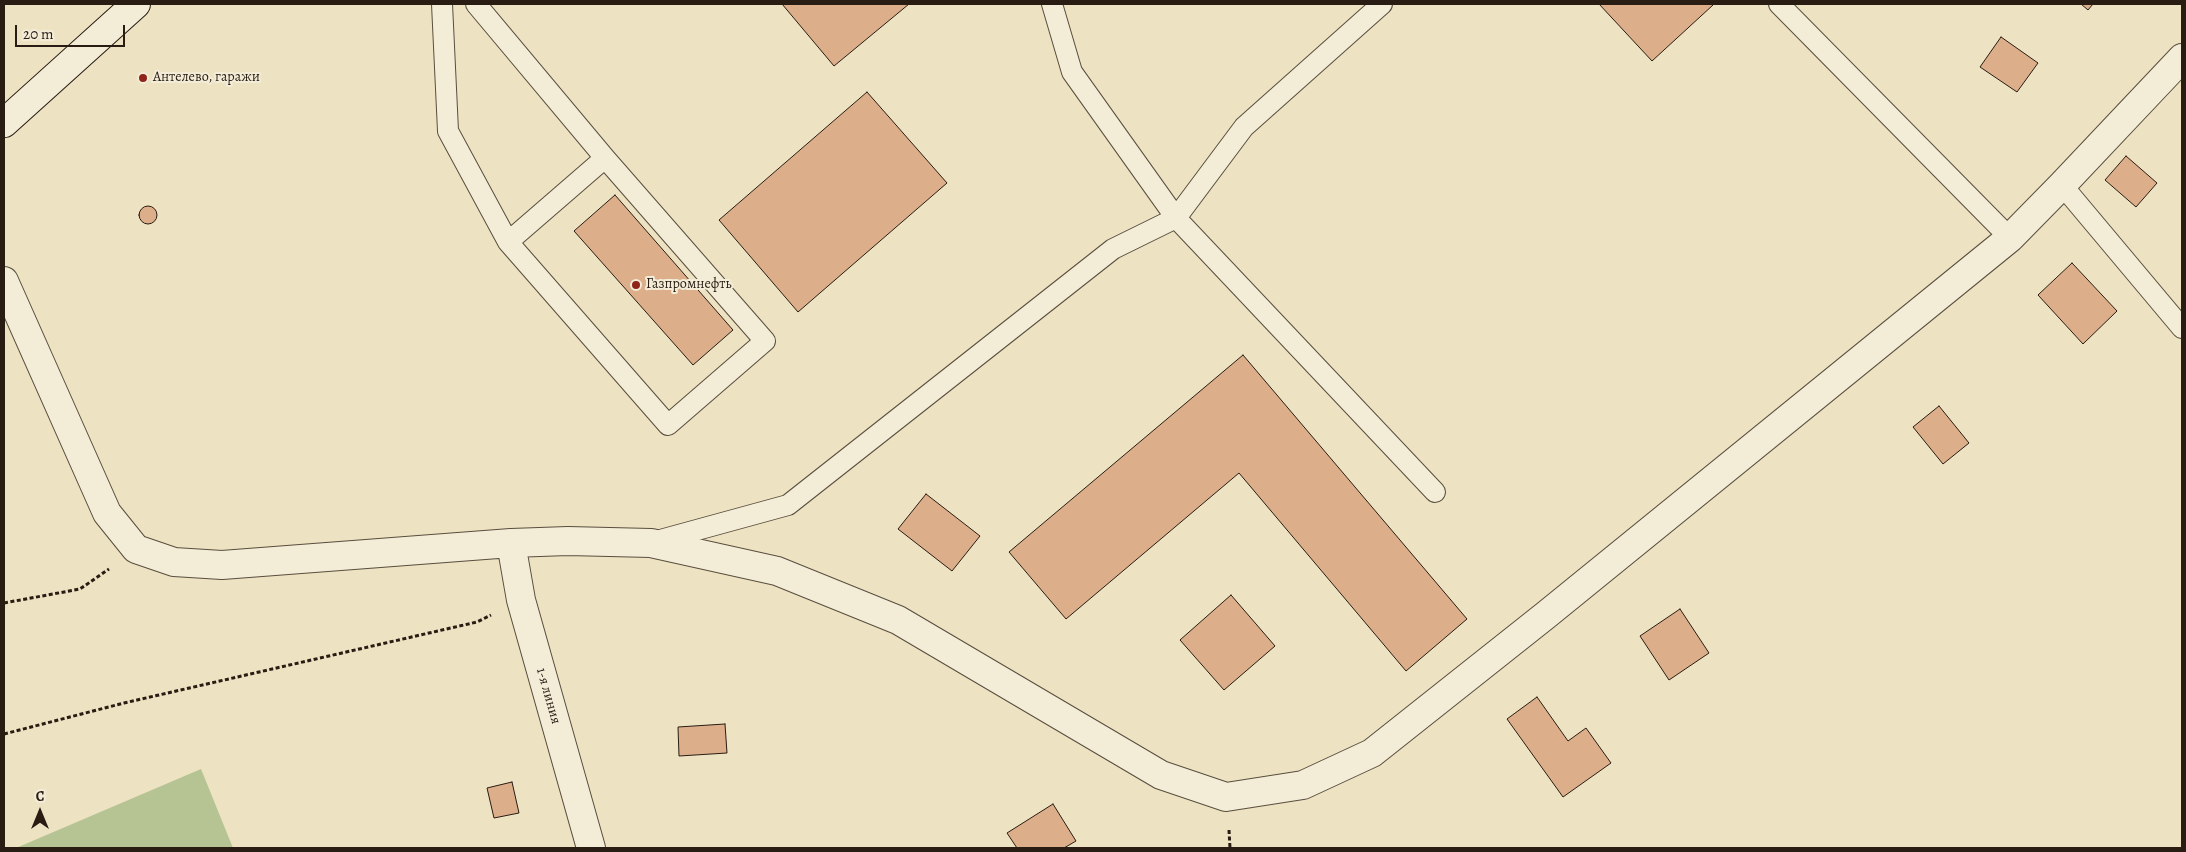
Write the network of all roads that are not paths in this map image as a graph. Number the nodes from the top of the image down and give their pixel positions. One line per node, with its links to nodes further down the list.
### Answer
1 (136, 4): 8 (street)
2 (442, 4): 13 (lane)
3 (476, 4): 9 (lane)
4 (1052, 4): 11 (lane)
5 (1382, 4): 11 (lane)
6 (1778, 4): 12 (lane)
7 (2182, 58): 10 (street)
8 (4, 123)
9 (605, 158): 13 (lane); 13 (lane)
10 (2062, 185): 12 (street); 15 (lane)
11 (1176, 218): 16 (lane); 18 (lane)
12 (2010, 238): 18 (street)
13 (508, 242)
14 (4, 281): 17 (street)
15 (2182, 328)
16 (1435, 492)
17 (511, 543): 18 (street); 19 (street, 1-я линия)
18 (651, 543)
19 (591, 848)

